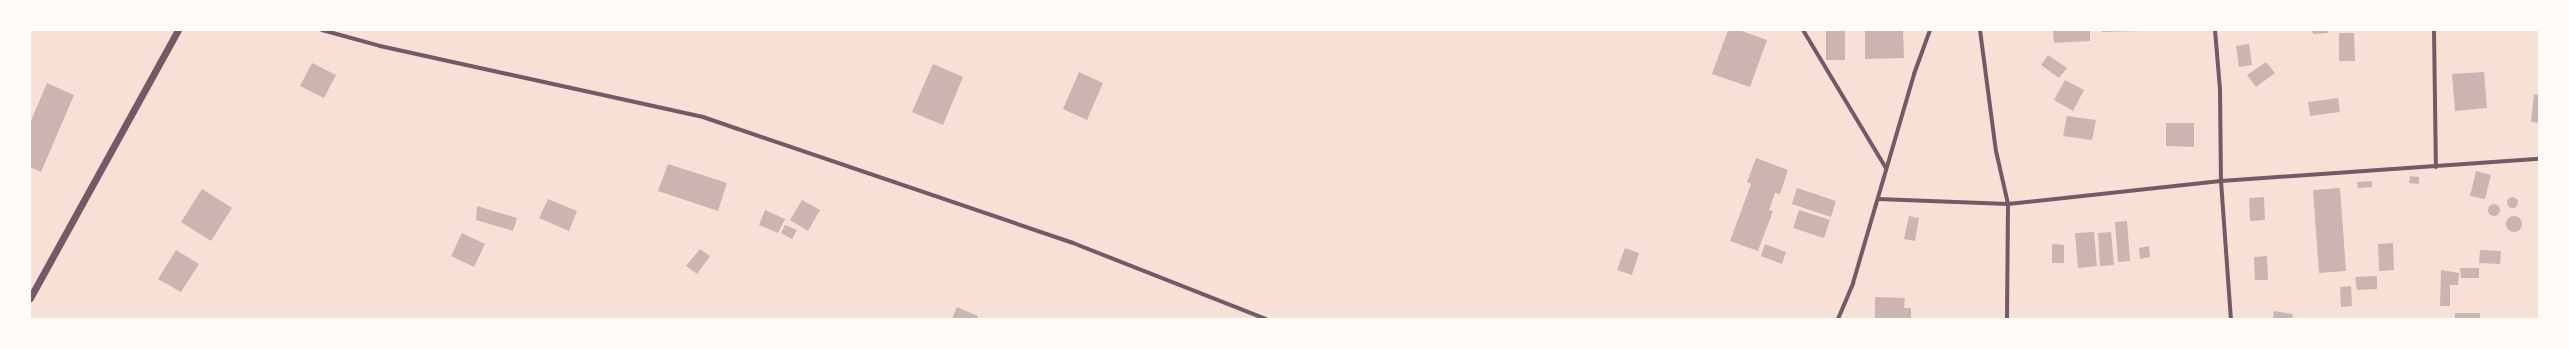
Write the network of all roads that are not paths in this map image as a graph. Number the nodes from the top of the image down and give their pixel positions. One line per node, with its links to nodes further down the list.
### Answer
1 (178, 30): 14 (street)
2 (322, 30): 15 (street)
3 (1803, 30): 10 (street)
4 (1930, 30): 10 (street)
5 (1980, 30): 13 (street)
6 (2215, 30): 11 (street)
7 (2434, 30): 9 (street)
8 (2539, 159): 9 (street)
9 (2436, 167): 11 (street)
10 (1886, 168): 12 (street)
11 (2221, 181): 13 (street); 18 (street)
12 (1878, 199): 13 (street); 16 (street)
13 (2008, 204): 17 (street)
14 (30, 298)
15 (1266, 319)
16 (1838, 319)
17 (2006, 319)
18 (2231, 319)

